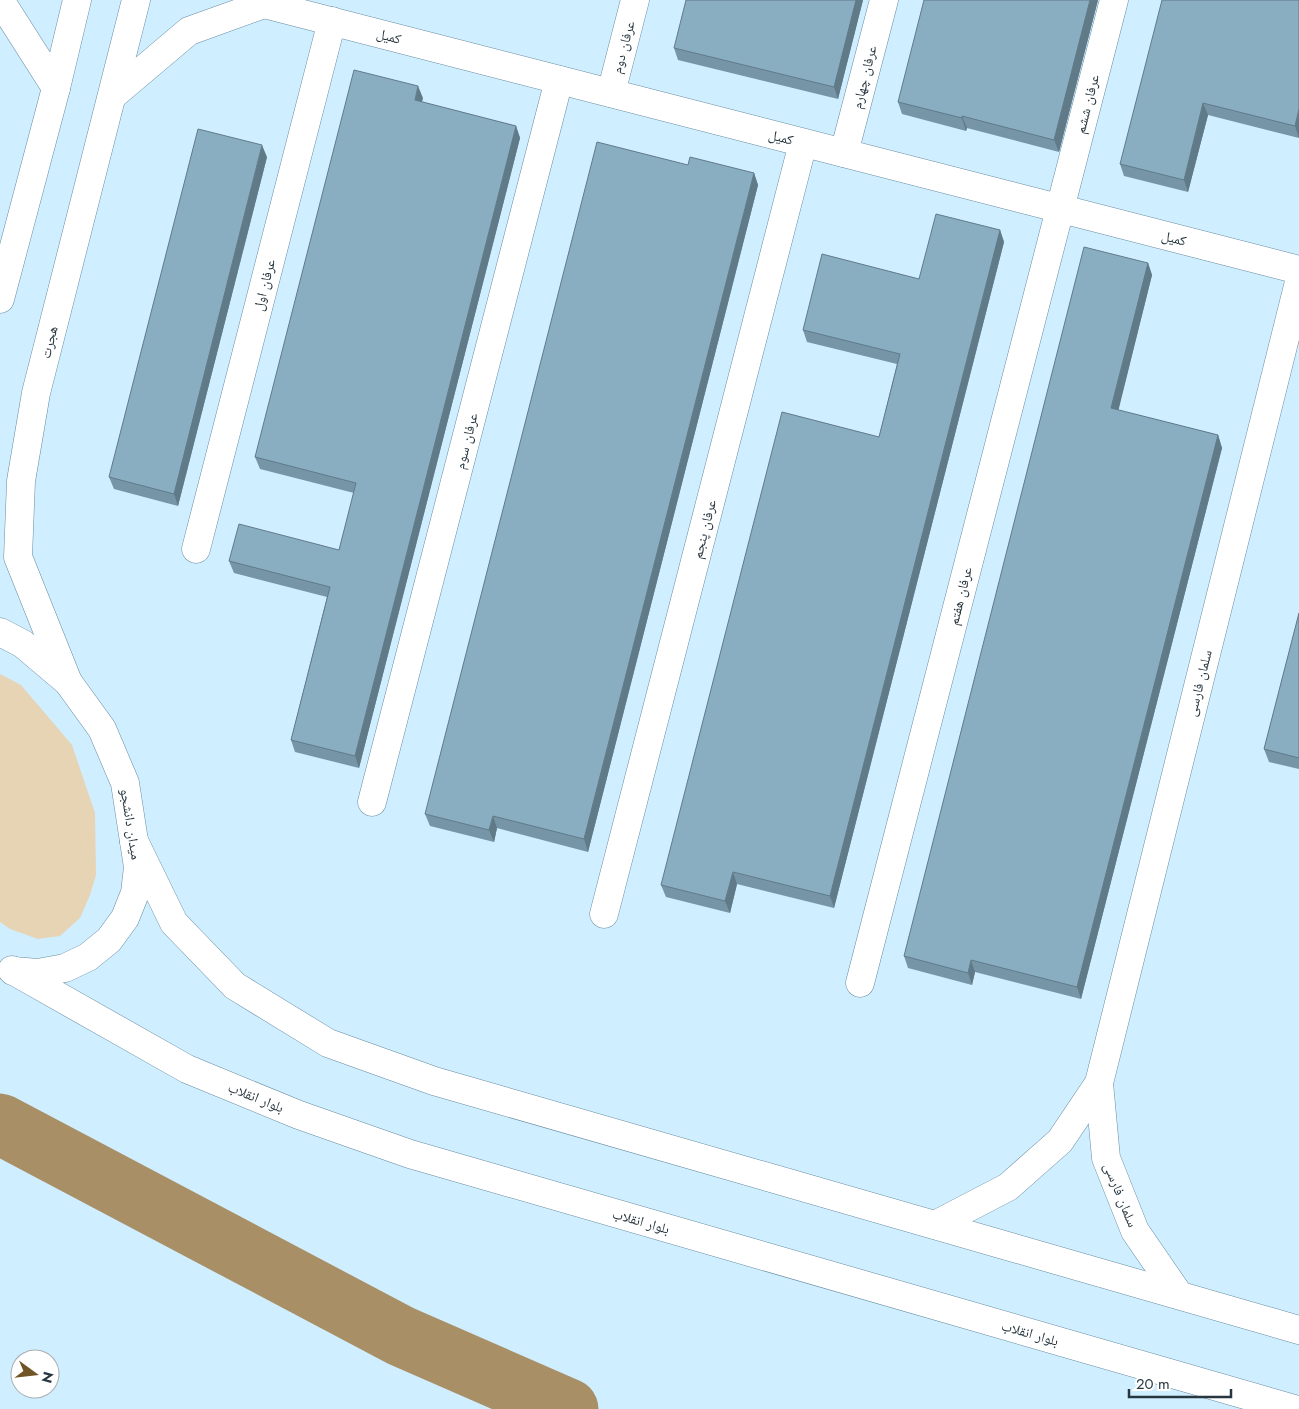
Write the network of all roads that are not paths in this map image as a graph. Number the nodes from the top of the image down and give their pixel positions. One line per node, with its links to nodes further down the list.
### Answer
1 (77, 0): 10 (street)
2 (136, 0): 12 (street, هجرت)
3 (635, 0): 11 (street, عرفان دوم)
4 (884, 0): 14 (street, عرفان چهارم)
5 (1114, 0): 15 (street, عرفان ششم)
6 (261, 2): 8 (street, کمیل); 12 (street)
7 (4, 14): 10 (street)
8 (332, 21): 9 (street, کمیل); 19 (street, عرفان اول)
9 (559, 80): 11 (street, کمیل); 22 (street, عرفان سوم)
10 (56, 88): 18 (street)
11 (611, 93): 13 (street, کمیل)
12 (112, 96): 21 (street, هجرت)
13 (803, 143): 14 (street, کمیل); 24 (street, عرفان پنجم)
14 (844, 153): 15 (street, کمیل)
15 (1060, 209): 16 (street, کمیل); 26 (street, عرفان هفتم)
16 (1299, 270)
17 (1299, 282): 27 (street, سلمان فارسی)
18 (0, 300)
19 (196, 549)
20 (0, 632): 21 (street, میدان دانشجو)
21 (68, 682): 23 (street, میدان دانشجو)
22 (372, 802)
23 (134, 840): 25 (street, میدان دانشجو); 28 (street)
24 (604, 914)
25 (6, 968): 31 (street, بلوار انقلاب)
26 (860, 983)
27 (1099, 1083): 28 (street, سلمان فارسی); 29 (street, سلمان فارسی)
28 (935, 1224): 29 (street)
29 (1179, 1295): 30 (street)
30 (1299, 1330)
31 (1294, 1409)

